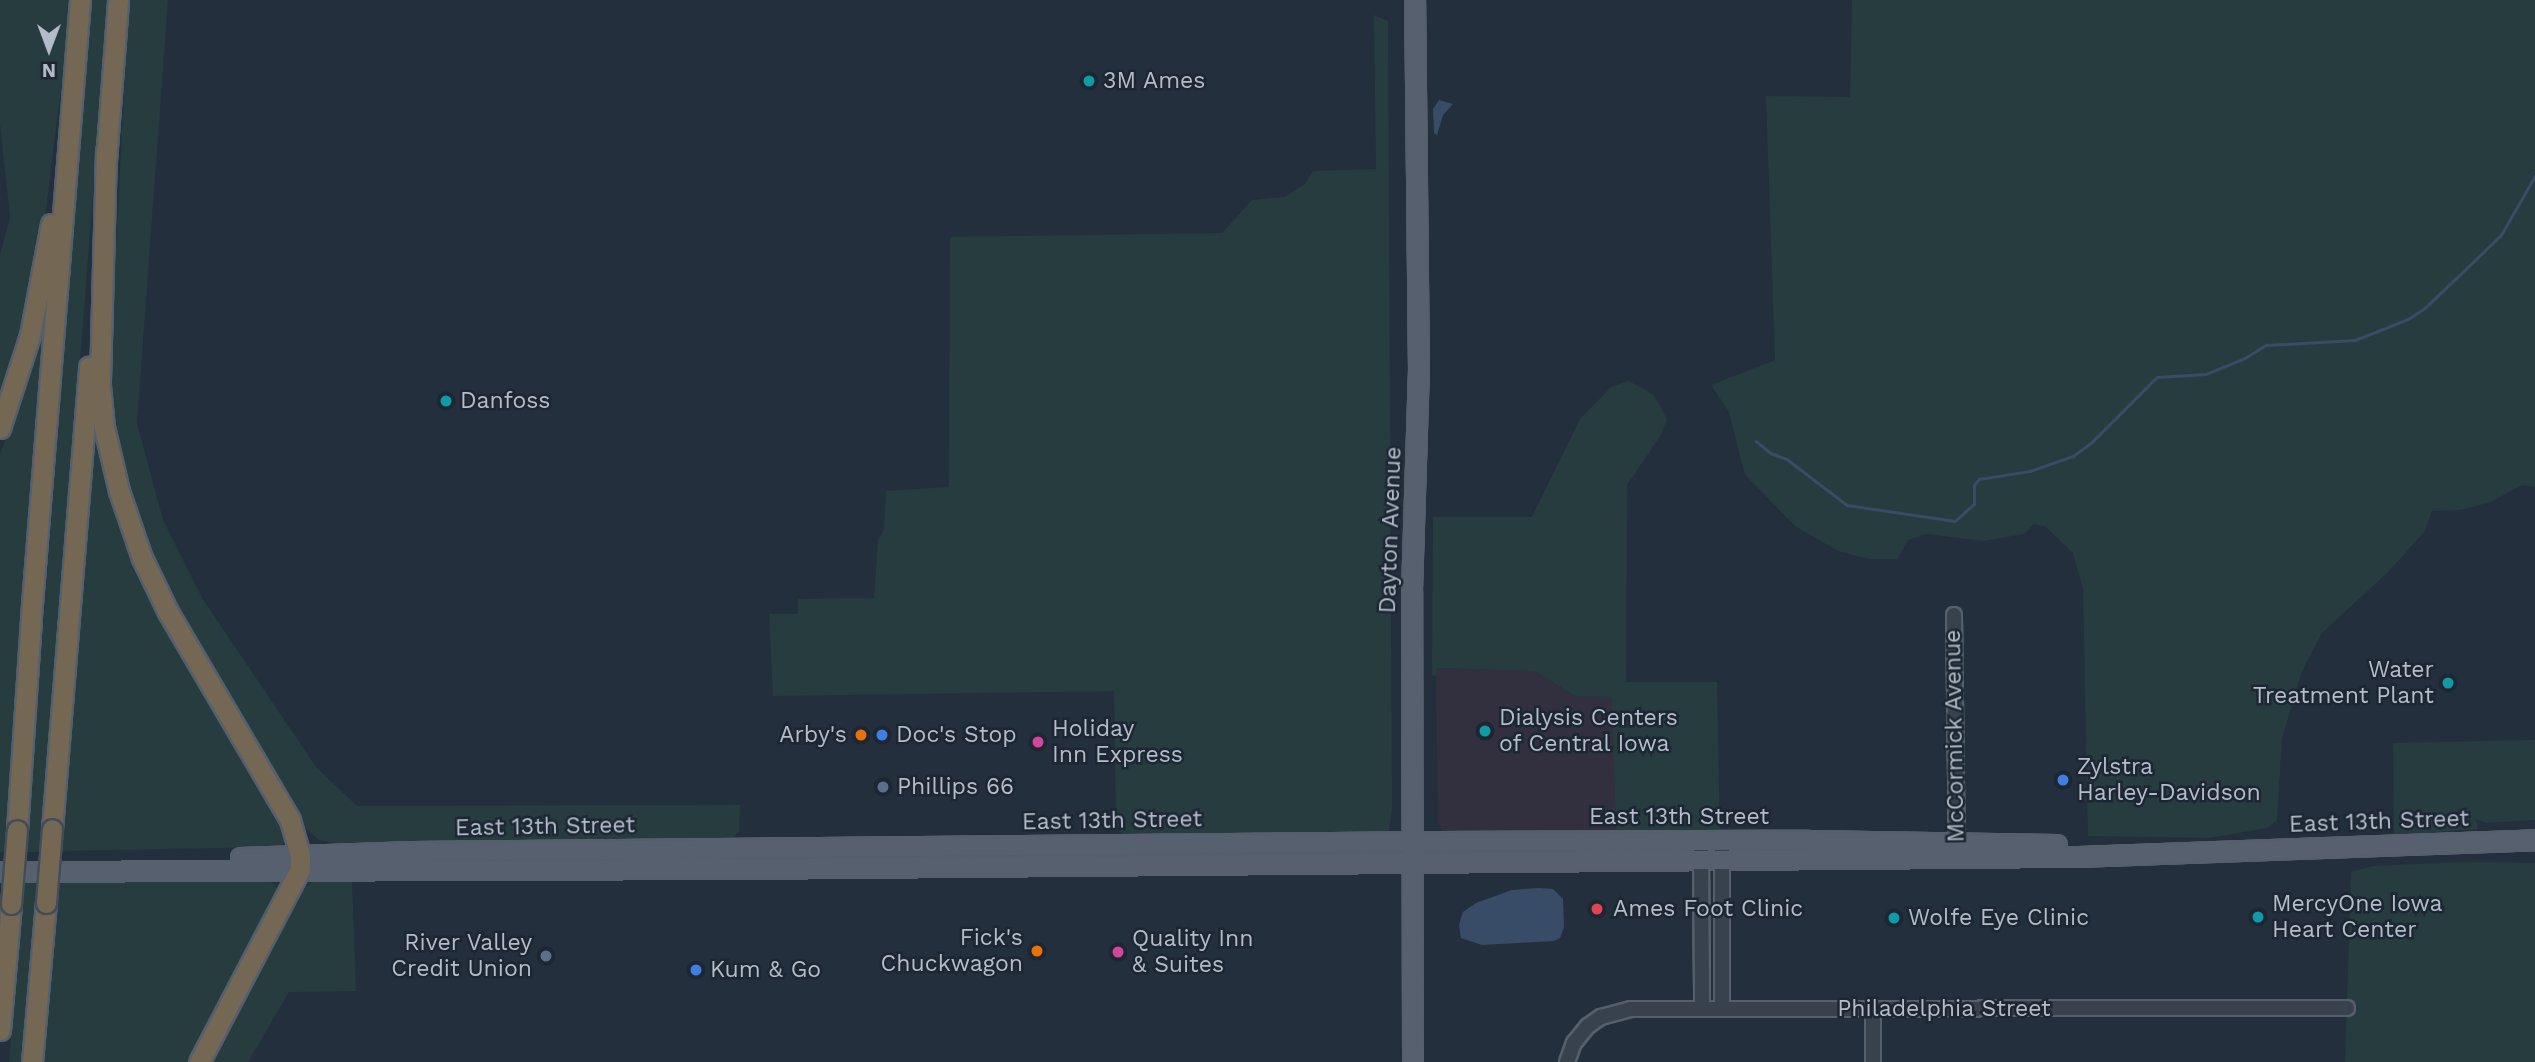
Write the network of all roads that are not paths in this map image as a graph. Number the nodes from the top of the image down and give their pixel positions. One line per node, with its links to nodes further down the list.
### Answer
1 (80, 0): 4 (highway)
2 (118, 0): 5 (highway)
3 (1415, 0): 9 (main road, Dayton Avenue)
4 (69, 123): 6 (highway); 21 (highway, bridge)
5 (106, 151): 15 (highway); 22 (highway, bridge)
6 (0, 428)
7 (1954, 615): 12 (street, McCormick Avenue)
8 (2535, 840): 12 (main road, East 13th Street)
9 (1414, 842): 10 (main road, East 13th Street); 14 (main road, Dayton Avenue); 15 (main road, East 13th Street)
10 (1701, 850): 11 (main road, East 13th Street); 14 (main road, East 13th Street); 17 (street)
11 (1723, 850): 12 (main road, East 13th Street); 18 (street)
12 (1957, 851)
13 (0, 860): 15 (main road, East 13th Street)
14 (1414, 861): 15 (main road, East 13th Street); 24 (main road, Dayton Avenue)
15 (300, 863): 16 (main road, East 13th Street); 23 (highway)
16 (0, 872)
17 (1702, 1008): 18 (street, Philadelphia Street); 25 (street, Philadelphia Street)
18 (1722, 1008): 20 (street, Philadelphia Street)
19 (2347, 1008): 20 (street, Philadelphia Street)
20 (1873, 1009): 26 (street)
21 (0, 1030)
22 (33, 1062)
23 (199, 1062)
24 (1413, 1062)
25 (1567, 1062)
26 (1873, 1062)

